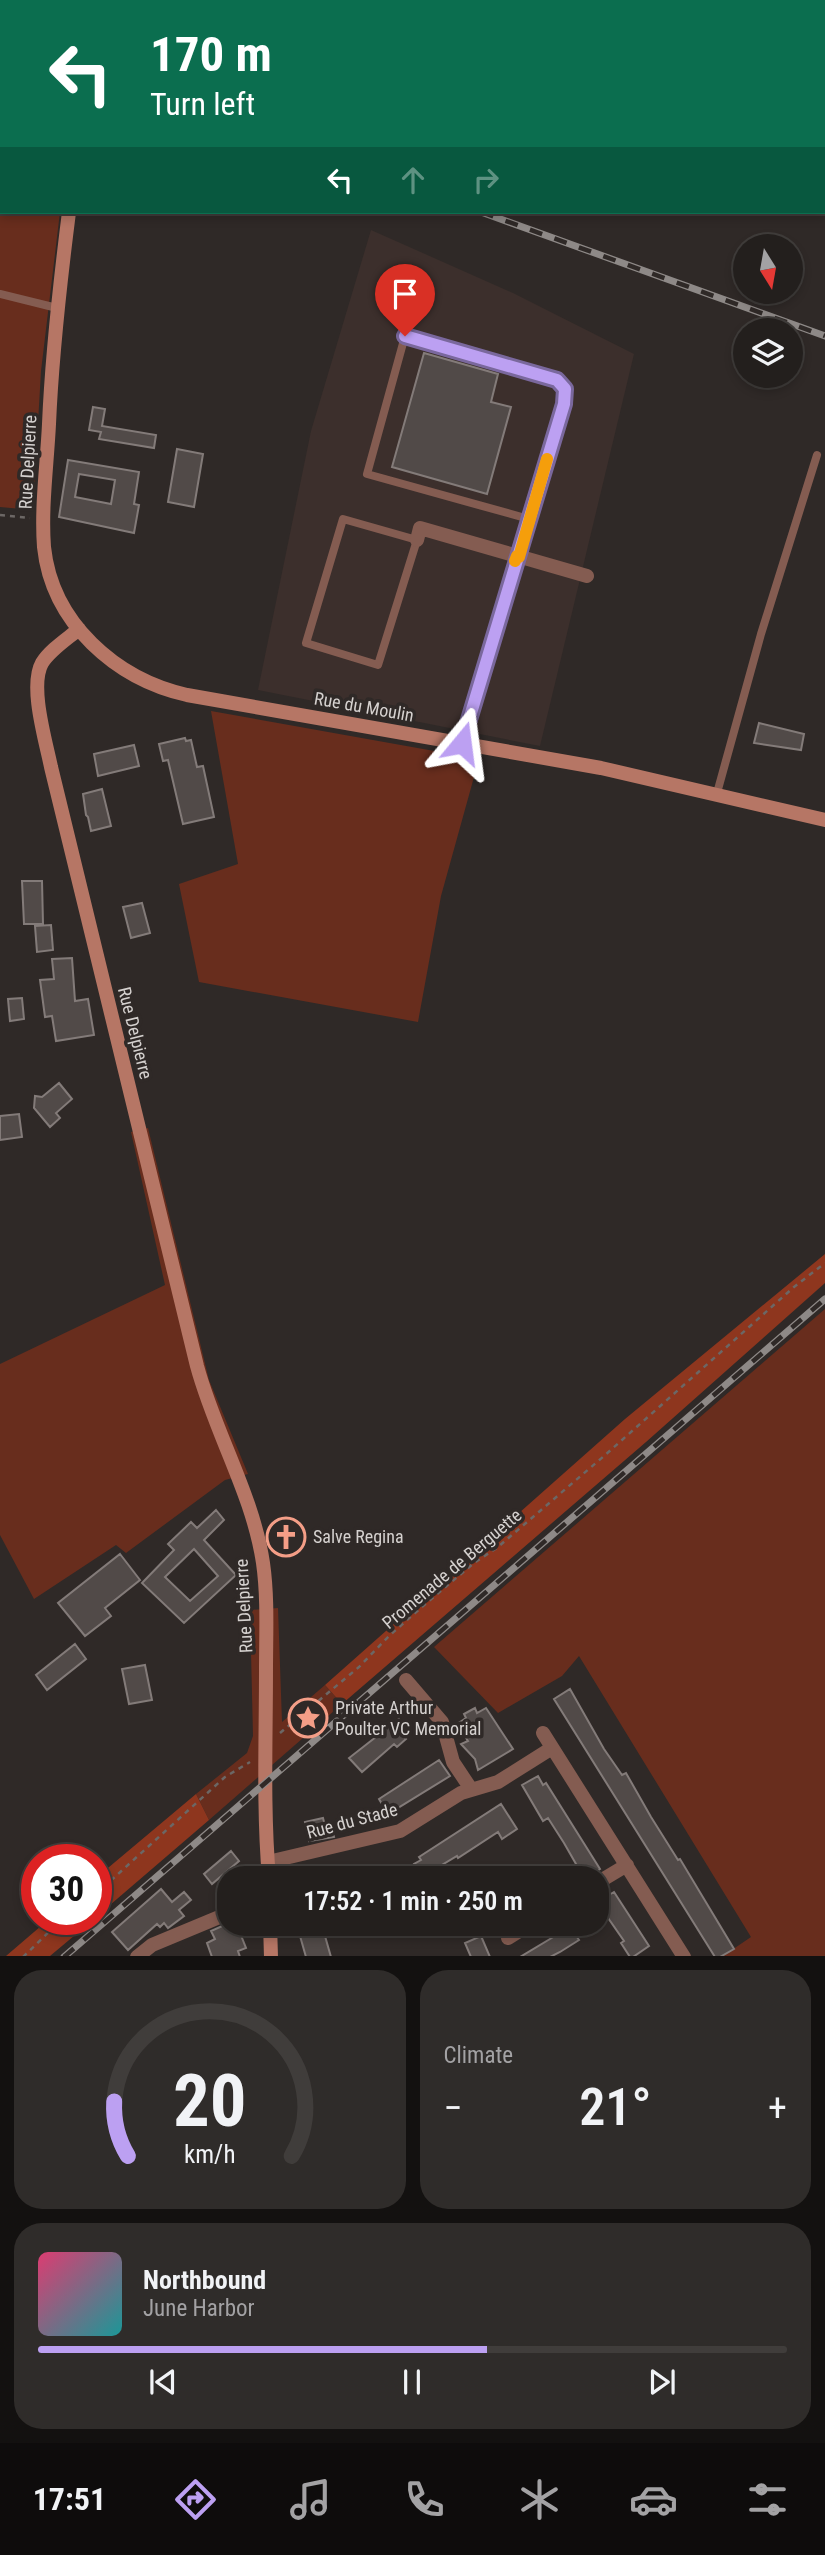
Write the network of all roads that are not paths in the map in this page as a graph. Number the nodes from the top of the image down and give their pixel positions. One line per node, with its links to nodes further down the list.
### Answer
1 (69, 214): 3 (street, Rue Delpierre)
2 (0, 294): 3 (lane)
3 (57, 308): 9 (street, Rue Delpierre)
4 (817, 455): 11 (lane)
5 (529, 519): 5 (lane); 7 (lane)
6 (416, 540): 6 (lane); 7 (street)
7 (518, 557): 8 (street); 10 (street)
8 (587, 576)
9 (79, 629): 10 (street, Rue du Moulin); 17 (street, Rue Delpierre)
10 (462, 743): 11 (street, Rue du Moulin)
11 (717, 793): 12 (street, Rue du Moulin)
12 (825, 820)
13 (407, 1680): 16 (street)
14 (543, 1733): 15 (street)
15 (552, 1748): 16 (street, Rue du Stade); 18 (street)
16 (471, 1789): 17 (street, Rue du Stade)
17 (268, 1862): 19 (street, Rue Delpierre)
18 (627, 1865): 20 (street); 27 (street)
19 (268, 1866)
20 (609, 1876)
21 (217, 1918): 25 (street)
22 (270, 1936): 26 (street)
23 (511, 1936): 24 (street)
24 (508, 1938)
25 (137, 1956)
26 (271, 1956)
27 (684, 1956)

